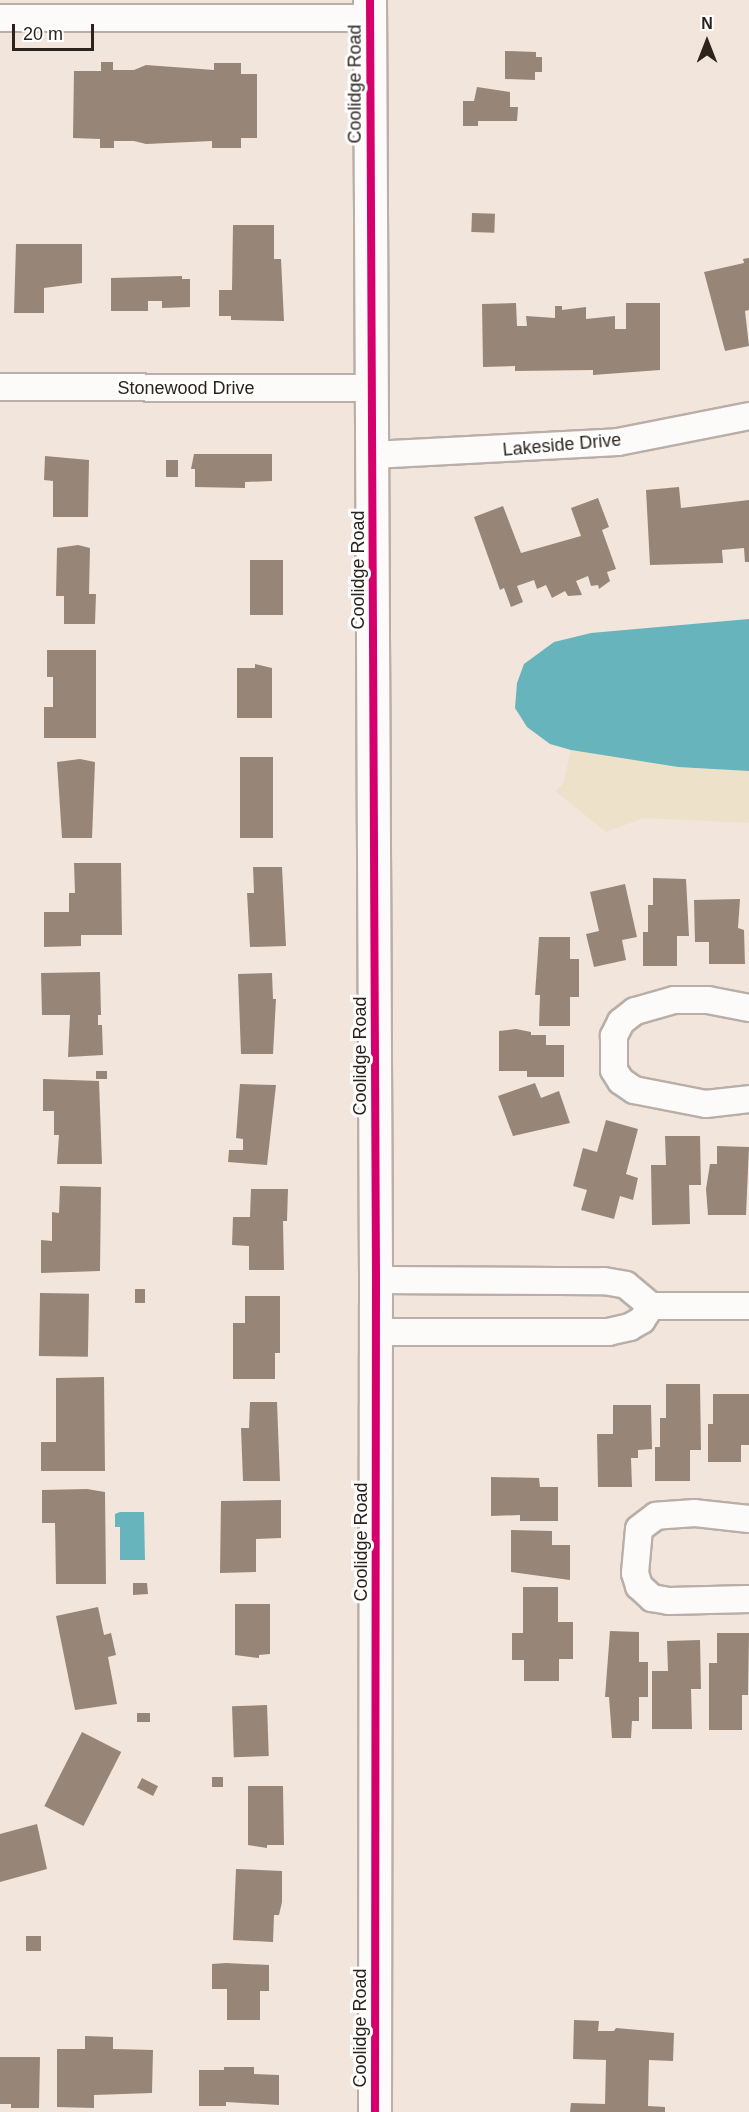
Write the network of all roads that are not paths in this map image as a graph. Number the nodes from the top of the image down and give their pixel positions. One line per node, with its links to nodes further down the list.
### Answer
1 (370, 9): 2 (street); 4 (street, Coolidge Road)
2 (0, 18)
3 (0, 387): 4 (street, Stonewood Drive)
4 (372, 388): 6 (street, Coolidge Road)
5 (749, 416): 6 (street, Lakeside Drive)
6 (372, 455): 9 (street, Coolidge Road)
7 (749, 1008): 8 (street)
8 (749, 1099)
9 (376, 1280): 10 (street); 12 (street, Coolidge Road)
10 (651, 1306): 11 (street); 12 (street)
11 (749, 1306)
12 (376, 1332): 15 (street, Coolidge Road)
13 (749, 1520): 14 (street)
14 (749, 1599)
15 (375, 2112)

